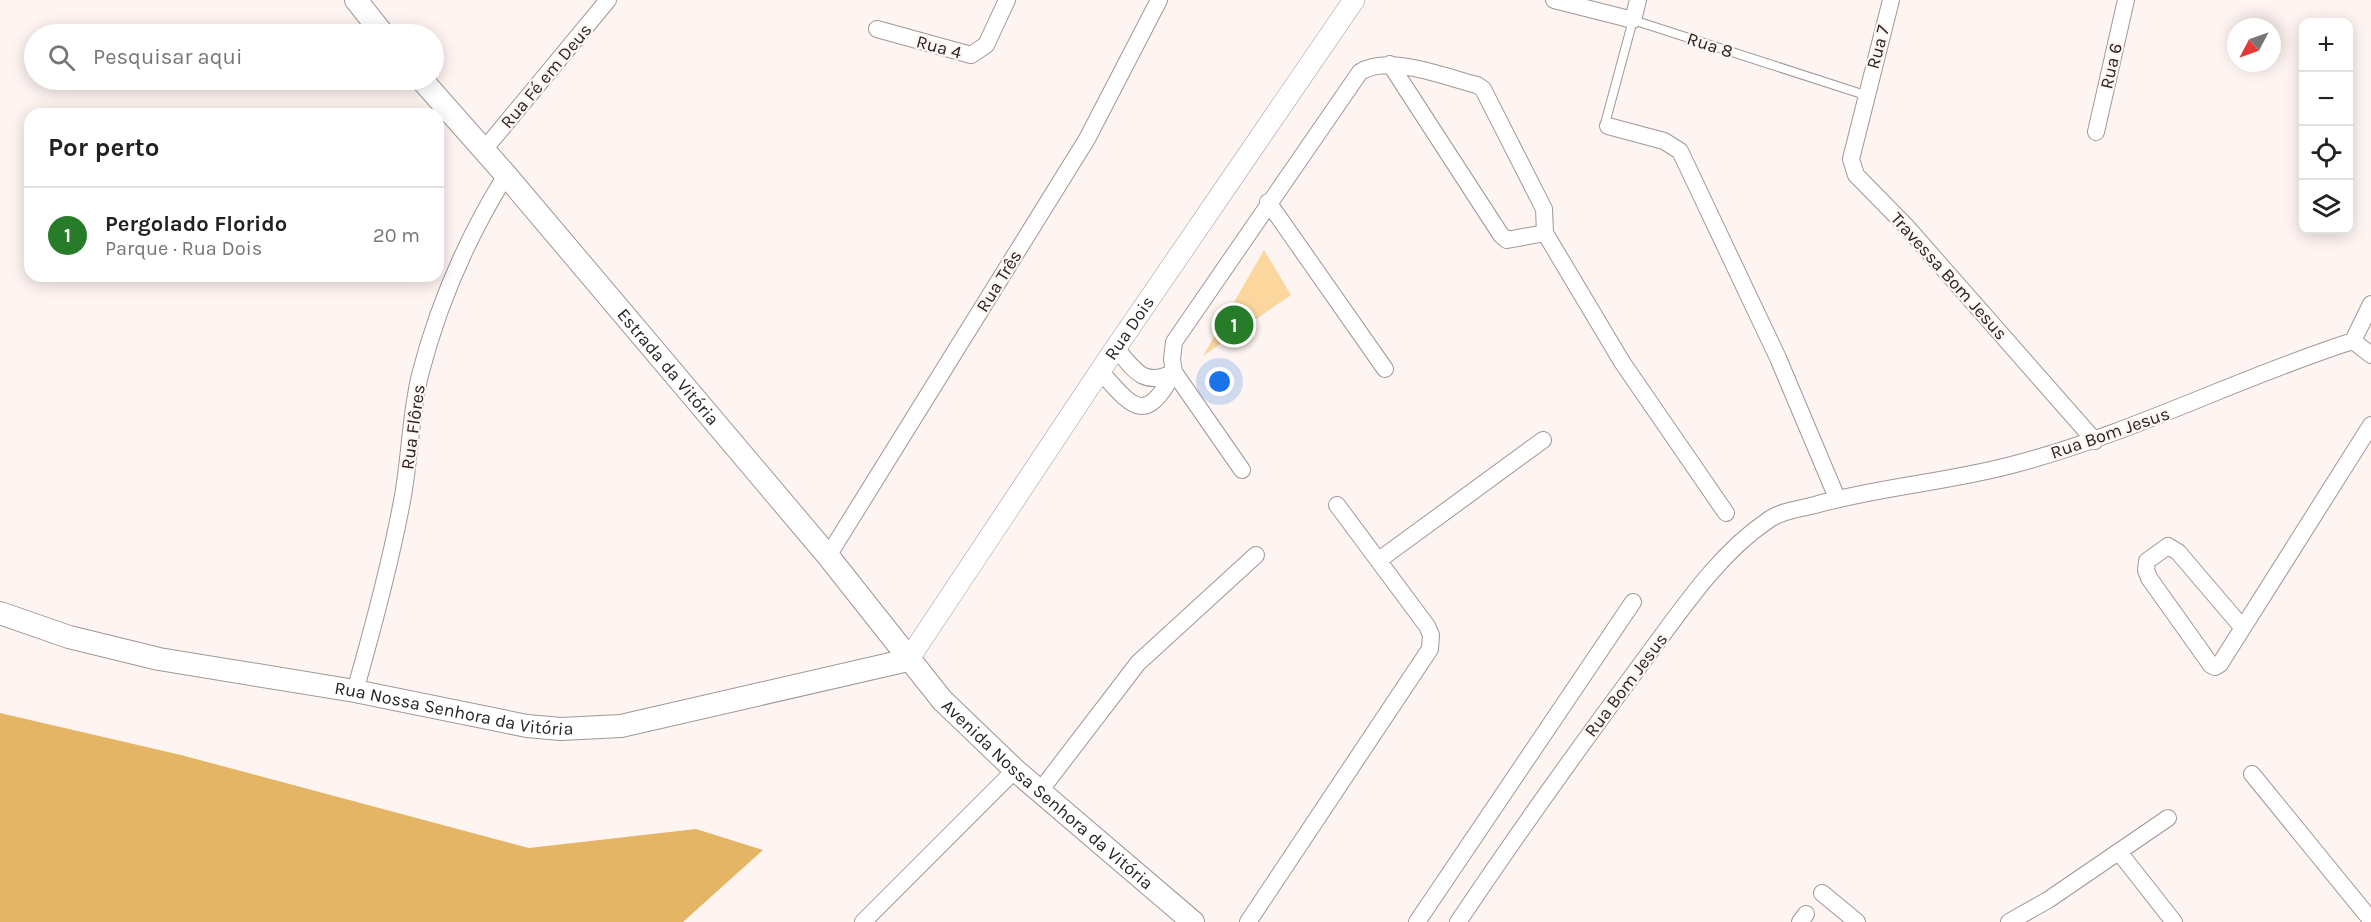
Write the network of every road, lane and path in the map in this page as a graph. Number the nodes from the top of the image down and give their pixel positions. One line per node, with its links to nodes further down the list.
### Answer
1 (356, 0): 11 (main road)
2 (608, 0): 18 (street, Rua Fé em Deus)
3 (1007, 0): 12 (street, Rua 4)
4 (1159, 0): 37 (street, Rua Três)
5 (1354, 0): 24 (street, Rua Dois)
6 (1554, 0): 10 (street, Rua 8)
7 (1638, 0): 10 (street)
8 (1891, 0): 15 (street, Rua 7)
9 (2126, 0): 17 (street, Rua 6)
10 (1633, 20): 15 (lane, Rua 8); 16 (lane)
11 (375, 24)
12 (877, 29)
13 (1390, 64): 20 (street); 21 (street); 21 (street)
14 (431, 90): 18 (main road, Estrada da Vitória)
15 (1865, 95): 31 (street, Travessa Bom Jesus)
16 (1608, 126): 33 (street)
17 (2096, 132)
18 (483, 151): 19 (main road, Estrada da Vitória)
19 (506, 175): 37 (main road, Estrada da Vitória); 45 (street, Rua Flôres)
20 (1269, 202): 26 (street); 28 (street)
21 (1545, 233): 35 (street)
22 (2371, 304): 23 (street)
23 (2353, 341): 25 (street); 31 (street, Rua Bom Jesus)
24 (1116, 348): 27 (street, Rua Dois); 28 (street)
25 (2371, 355)
26 (1384, 369)
27 (1100, 371): 28 (street); 43 (street, Rua Dois)
28 (1174, 372): 32 (street)
29 (2371, 425): 41 (street)
30 (1543, 440): 38 (street)
31 (2094, 441): 33 (street, Rua Bom Jesus)
32 (1242, 470)
33 (1837, 498): 57 (street, Rua Bom Jesus)
34 (1338, 505): 38 (street)
35 (1726, 513)
36 (1256, 555): 48 (street)
37 (828, 556): 42 (main road, Estrada da Vitória)
38 (1379, 560): 55 (street)
39 (1633, 602): 56 (street)
40 (0, 613): 45 (main road, Rua Nossa Senhora da Vitória)
41 (2242, 627): 41 (street)
42 (887, 632): 43 (main road, Estrada da Vitória); 44 (main road)
43 (908, 660): 44 (main road, Rua Nossa Senhora da Vitória); 46 (main road, Avenida Nossa Senhora da Vitória)
44 (872, 667): 45 (main road, Rua Nossa Senhora da Vitória)
45 (355, 691)
46 (1015, 770): 48 (main road, Avenida Nossa Senhora da Vitória); 53 (street)
47 (2252, 774): 52 (street)
48 (1040, 791): 54 (main road, Avenida Nossa Senhora da Vitória)
49 (2168, 818): 50 (street)
50 (2119, 852): 59 (street); 60 (street)
51 (1822, 893): 58 (street)
52 (2371, 920)
53 (863, 922)
54 (1193, 922)
55 (1248, 922)
56 (1417, 922)
57 (1458, 922)
58 (1857, 922)
59 (2009, 922)
60 (2174, 922)

